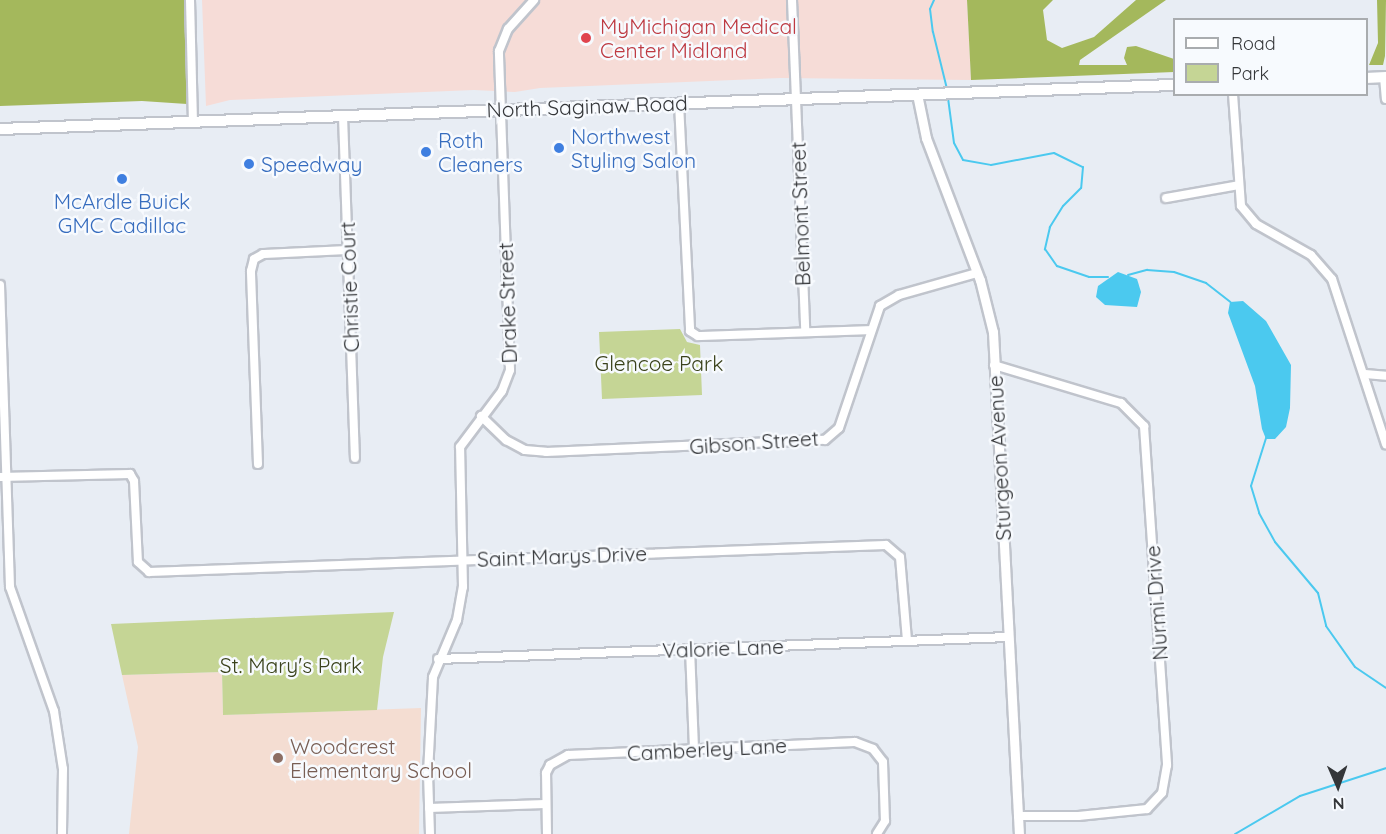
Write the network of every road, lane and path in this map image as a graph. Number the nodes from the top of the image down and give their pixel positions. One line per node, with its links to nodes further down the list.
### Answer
1 (190, 0): 14 (street)
2 (534, 0): 12 (street, Drake Street)
3 (792, 0): 9 (street, Belmont Street)
4 (1385, 77): 5 (main road); 10 (street)
5 (1368, 78)
6 (1173, 85): 7 (main road, North Saginaw Road)
7 (917, 94): 9 (main road, North Saginaw Road); 19 (street, Sturgeon Avenue)
8 (1233, 96): 16 (street)
9 (797, 98): 11 (main road, North Saginaw Road); 21 (street, Belmont Street)
10 (1386, 99)
11 (679, 103): 12 (main road, North Saginaw Road); 21 (street)
12 (500, 110): 13 (main road, North Saginaw Road); 26 (street, Drake Street)
13 (343, 116): 14 (main road, North Saginaw Road); 18 (street, Christie Court)
14 (194, 122): 15 (main road, North Saginaw Road)
15 (0, 129)
16 (1239, 185): 17 (street); 24 (street)
17 (1166, 198)
18 (348, 250): 28 (street, Christie Court); 29 (street)
19 (977, 273): 22 (street, Gibson Street); 23 (street, Sturgeon Avenue)
20 (0, 285): 30 (street)
21 (804, 330): 22 (street)
22 (869, 330): 26 (street, Gibson Street)
23 (994, 366): 34 (street, Sturgeon Avenue); 41 (street, Nurmi Drive)
24 (1365, 374): 25 (street); 27 (street)
25 (1386, 376)
26 (481, 416): 31 (street, Drake Street)
27 (1386, 444)
28 (356, 458)
29 (258, 464)
30 (4, 477): 31 (street, Saint Marys Drive); 32 (street)
31 (462, 560): 35 (street, Saint Marys Drive); 37 (street, Drake Street)
32 (10, 587): 33 (street); 42 (street)
33 (0, 589)
34 (1009, 637): 35 (street, Valorie Lane); 41 (street, Sturgeon Avenue)
35 (907, 641): 36 (street, Valorie Lane)
36 (690, 649): 37 (street, Valorie Lane); 38 (street)
37 (438, 659): 40 (street, Drake Street)
38 (694, 749): 39 (street, Camberley Lane); 45 (street, Camberley Lane)
39 (545, 804): 40 (street); 44 (street, Camberley Lane)
40 (429, 808): 43 (street, Drake Street)
41 (1018, 816): 46 (street, Sturgeon Avenue)
42 (62, 834)
43 (430, 834)
44 (547, 834)
45 (877, 834)
46 (1019, 834)

